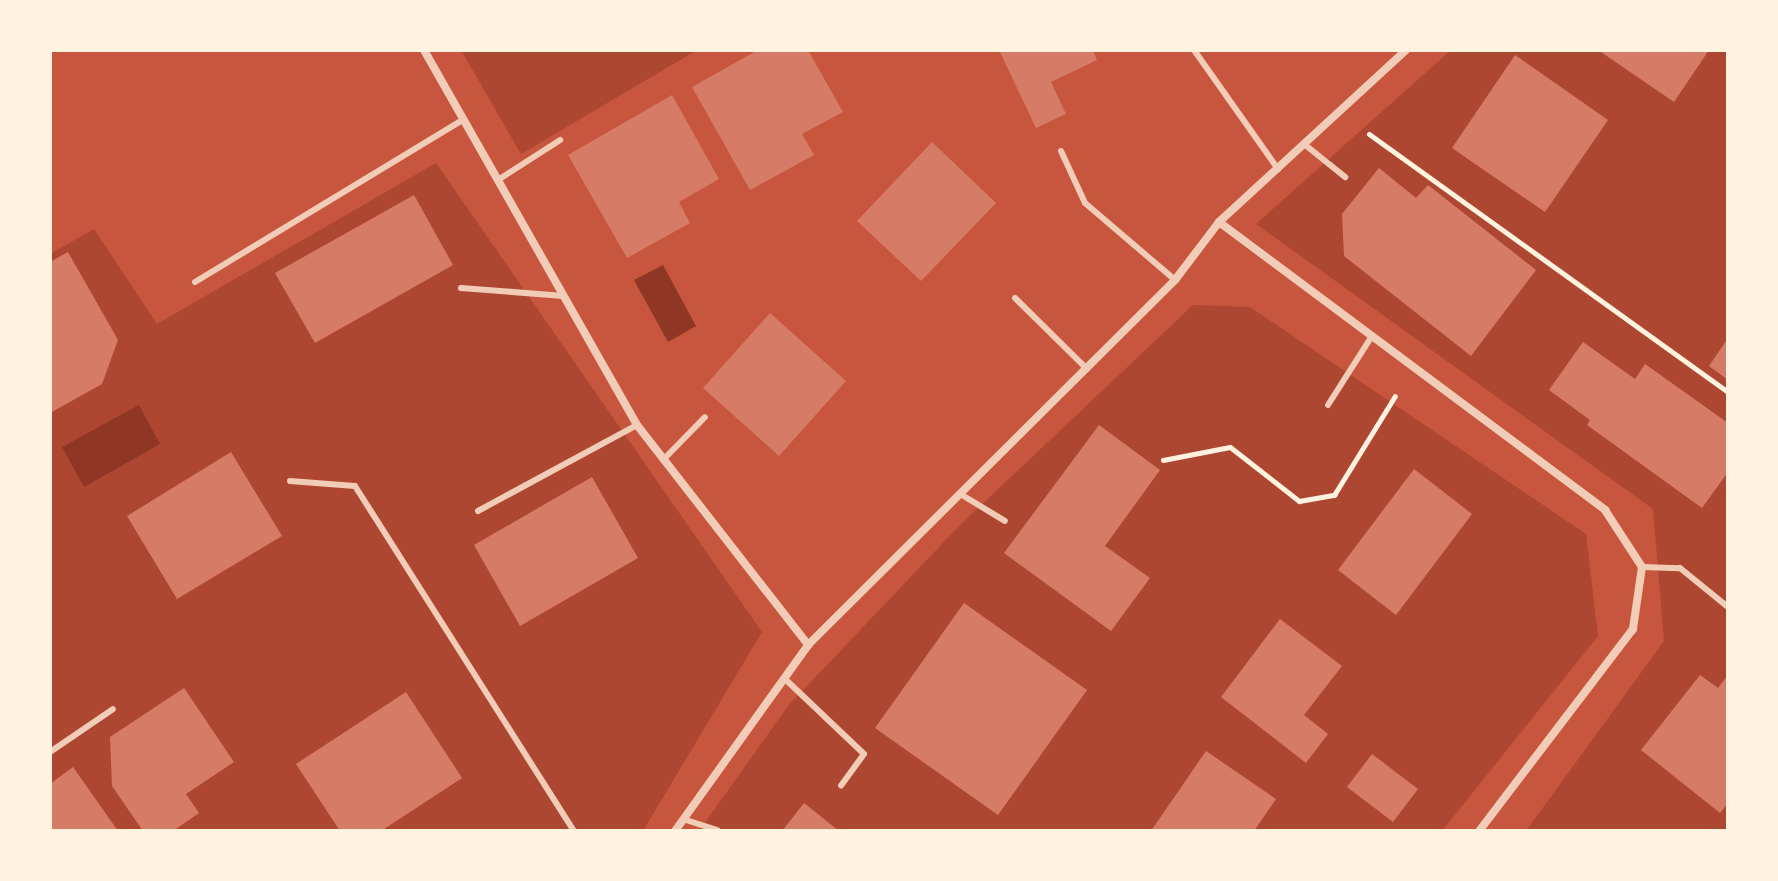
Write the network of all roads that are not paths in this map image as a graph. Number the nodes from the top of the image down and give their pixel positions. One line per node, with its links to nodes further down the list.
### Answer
1 (424, 50): 4 (street)
2 (1194, 50): 8 (lane)
3 (1406, 50): 6 (street)
4 (463, 120): 10 (street); 13 (lane)
5 (560, 140): 10 (lane)
6 (1304, 144): 8 (street); 9 (lane)
7 (1061, 151): 12 (lane)
8 (1278, 169): 11 (street)
9 (1345, 177)
10 (498, 180): 15 (street)
11 (1219, 222): 12 (street); 17 (street)
12 (1175, 280): 18 (street)
13 (195, 282)
14 (461, 288): 15 (lane)
15 (564, 296): 21 (street)
16 (1015, 298): 18 (lane)
17 (1372, 336): 19 (lane); 27 (street)
18 (1087, 369): 24 (street)
19 (1328, 405)
20 (705, 417): 22 (lane)
21 (637, 425): 22 (street); 25 (lane)
22 (663, 460): 29 (street)
23 (290, 481): 36 (lane)
24 (962, 495): 26 (lane); 29 (street)
25 (478, 511)
26 (1005, 521)
27 (1642, 567): 28 (lane); 38 (street)
28 (1728, 607)
29 (808, 645): 30 (street)
30 (784, 678): 33 (lane); 34 (street)
31 (113, 709): 32 (lane)
32 (50, 752)
33 (841, 786)
34 (683, 819): 35 (lane); 37 (street)
35 (717, 830)
36 (574, 831)
37 (675, 831)
38 (1479, 831)

